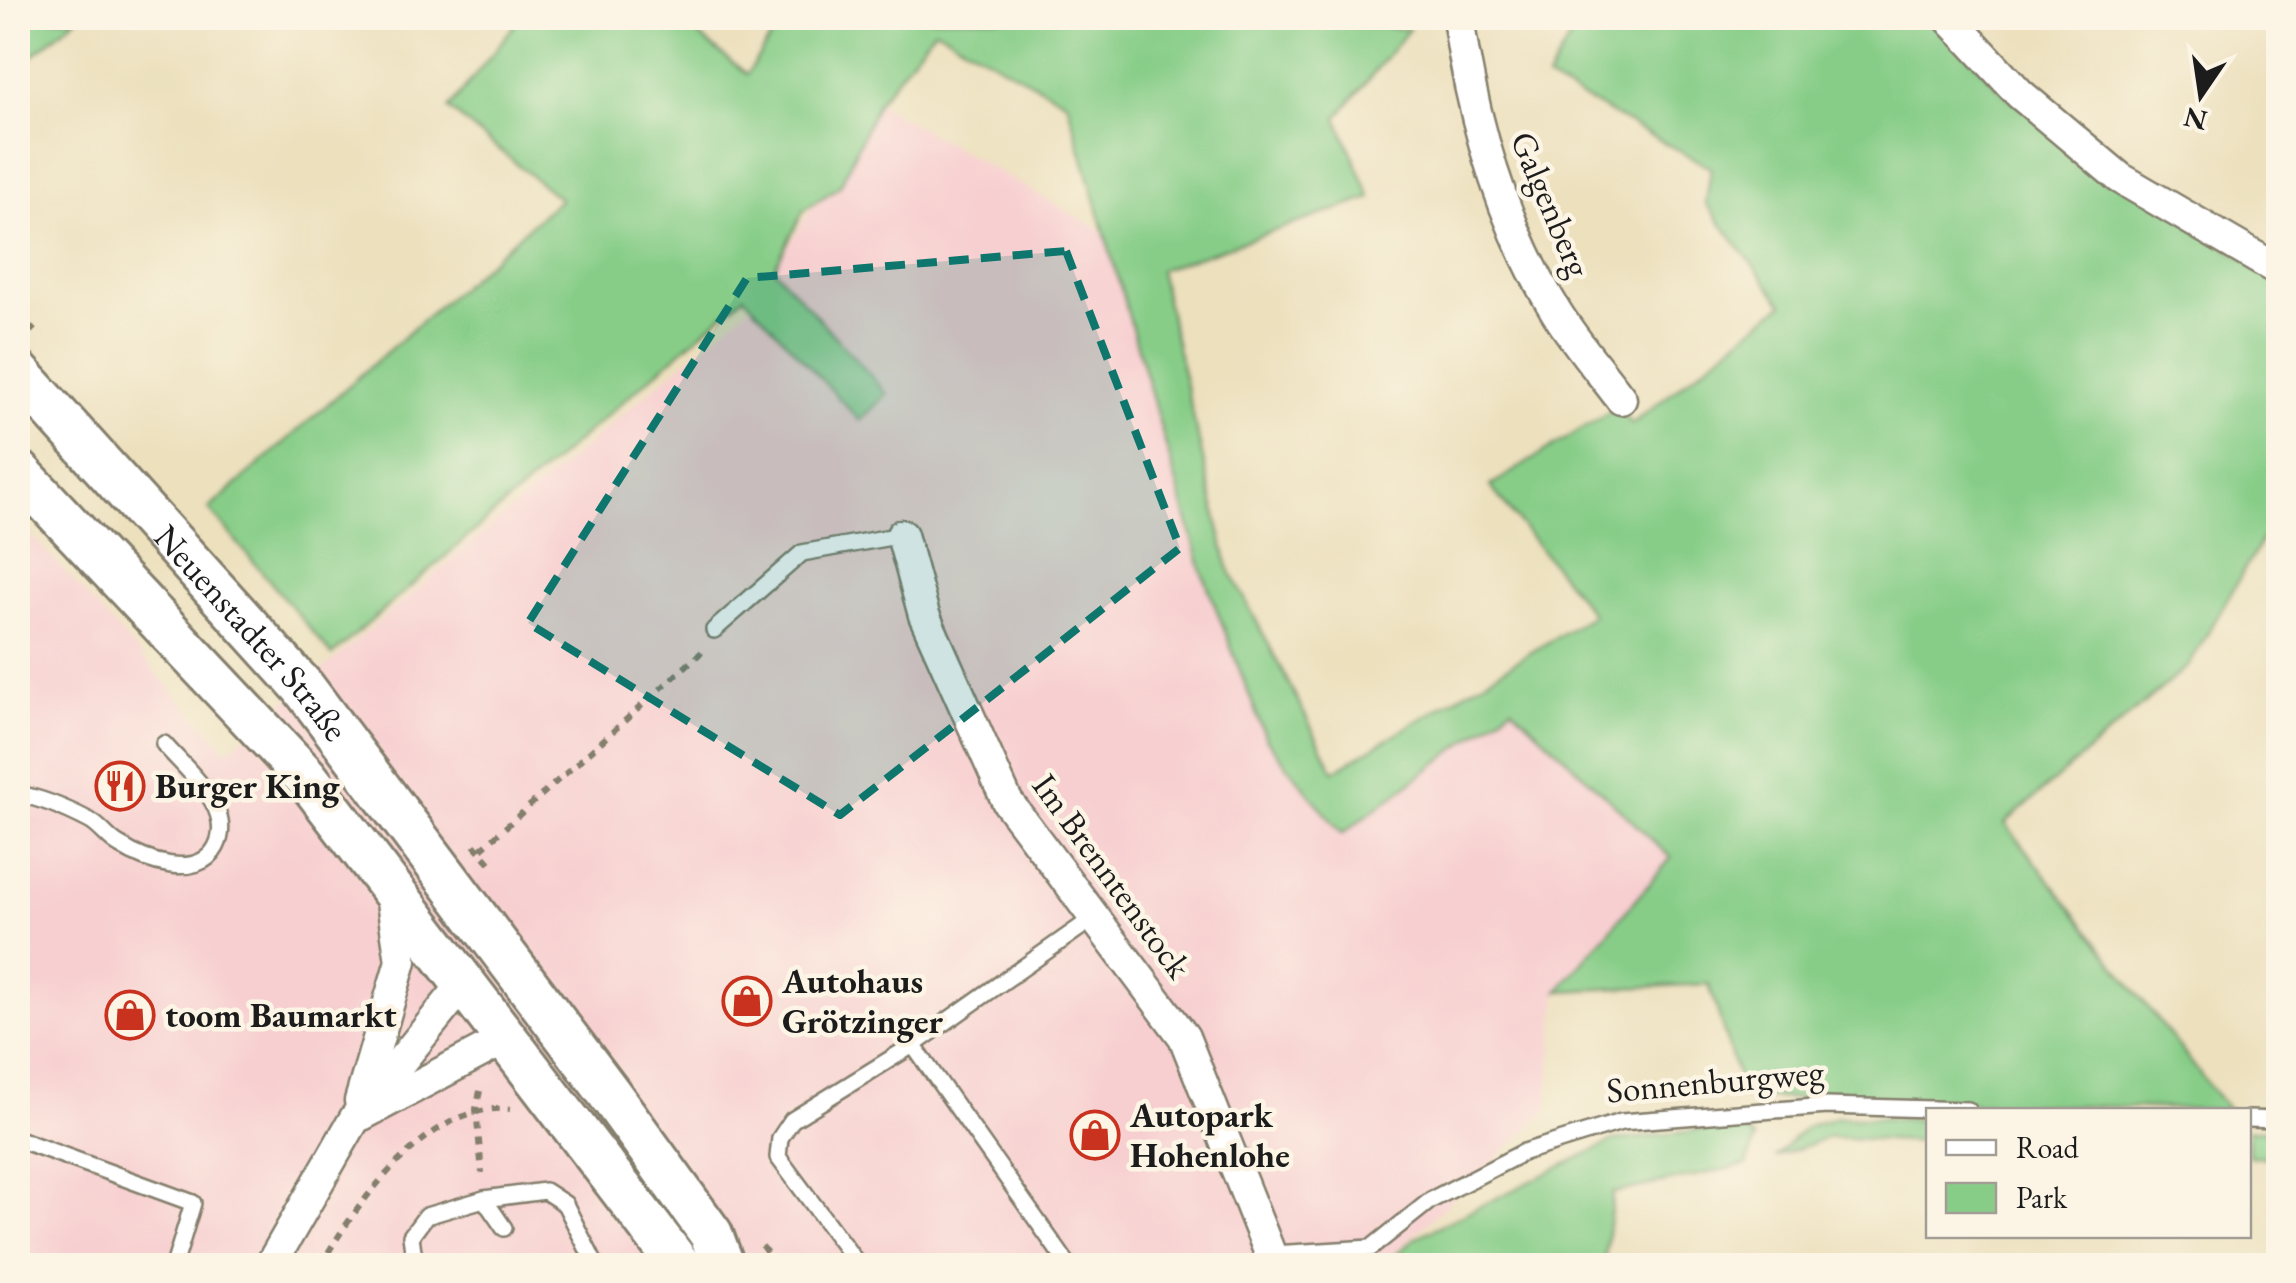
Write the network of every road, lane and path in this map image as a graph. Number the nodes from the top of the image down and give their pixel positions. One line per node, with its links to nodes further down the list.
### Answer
1 (1458, 18): 5 (street, Galgenberg)
2 (1949, 18): 3 (street)
3 (2278, 270)
4 (18, 372): 14 (main road, Neuenstadter Straße)
5 (1621, 399)
6 (18, 470): 12 (main road, Neuenstadter Straße)
7 (902, 536): 8 (lane); 13 (street, Im Brenntenstock)
8 (714, 630): 11 (path)
9 (164, 744): 10 (lane)
10 (18, 794)
11 (481, 849)
12 (388, 881): 15 (main road, Neuenstadter Straße); 20 (street)
13 (1092, 919): 18 (lane); 27 (street, Im Brenntenstock)
14 (502, 956): 15 (main road); 16 (main road, Neuenstadter Straße)
15 (465, 982): 17 (main road, Neuenstadter Straße); 20 (street)
16 (544, 1009): 17 (main road); 35 (main road, Neuenstadter Straße)
17 (507, 1038): 20 (street); 34 (main road, Neuenstadter Straße)
18 (913, 1045): 36 (lane); 37 (lane)
19 (1926, 1109): 27 (lane, Sonnenburgweg)
20 (354, 1118): 30 (street)
21 (2251, 1119): 22 (lane)
22 (2278, 1120)
23 (18, 1139): 29 (lane)
24 (484, 1199): 25 (lane); 31 (path); 32 (lane); 33 (lane)
25 (504, 1228)
26 (18, 1250): 28 (lane)
27 (1274, 1260)
28 (28, 1266)
29 (174, 1266)
30 (270, 1266)
31 (320, 1266)
32 (414, 1266)
33 (596, 1266)
34 (680, 1266)
35 (723, 1266)
36 (859, 1266)
37 (1069, 1266)

